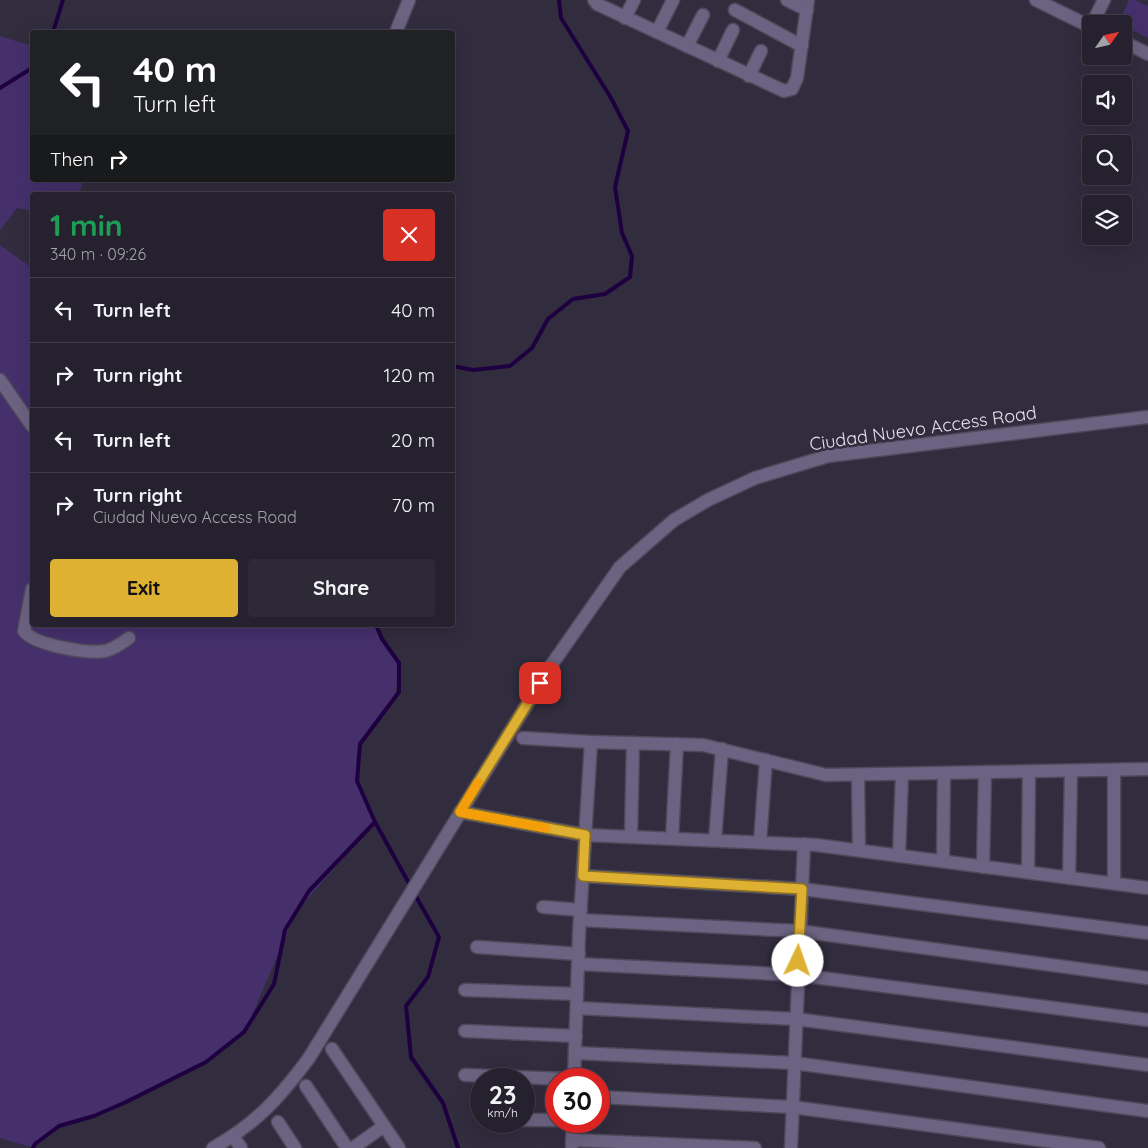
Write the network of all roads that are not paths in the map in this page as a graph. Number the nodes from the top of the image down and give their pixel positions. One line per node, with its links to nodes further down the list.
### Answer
1 (409, 0): 14 (street)
2 (594, 0): 12 (street)
3 (634, 0): 12 (street)
4 (673, 0): 16 (street)
5 (787, 0): 8 (street)
6 (1036, 0): 13 (street)
7 (1104, 0): 11 (street)
8 (808, 5): 18 (street)
9 (735, 10): 18 (street)
10 (704, 15): 17 (street)
11 (1096, 15)
12 (625, 18): 16 (street)
13 (1082, 21)
14 (397, 30)
15 (733, 30): 22 (street)
16 (657, 32): 17 (street)
17 (687, 46): 22 (street)
18 (802, 46): 23 (street)
19 (1132, 46): 21 (street)
20 (761, 51): 23 (street)
21 (1148, 54)
22 (718, 61): 23 (street)
23 (748, 76)
24 (0, 380): 26 (street)
25 (1148, 417): 43 (street, Ciudad Nuevo Access Road)
26 (30, 423)
27 (30, 600): 28 (street)
28 (129, 638)
29 (523, 738): 30 (street)
30 (591, 742): 31 (street); 44 (street)
31 (633, 743): 32 (street); 45 (street)
32 (677, 744): 33 (street); 46 (street)
33 (722, 749): 34 (street); 47 (street)
34 (766, 760): 42 (street); 48 (street)
35 (1114, 770): 36 (street); 37 (street); 57 (street)
36 (1148, 770)
37 (1071, 771): 39 (street); 56 (street)
38 (985, 772): 39 (street); 40 (street); 53 (street)
39 (1029, 772): 54 (street)
40 (944, 773): 41 (street); 52 (street)
41 (902, 774): 42 (street); 51 (street)
42 (858, 775): 50 (street)
43 (460, 812): 44 (street); 88 (street, Ciudad Nuevo Access Road)
44 (585, 835): 45 (street); 55 (street)
45 (631, 837): 46 (street)
46 (672, 838): 47 (street)
47 (715, 840): 48 (street)
48 (760, 842): 49 (street)
49 (804, 844): 50 (street); 59 (street)
50 (859, 850): 51 (street)
51 (899, 856): 52 (street)
52 (943, 861): 53 (street)
53 (983, 866): 54 (street)
54 (1028, 872): 56 (street)
55 (583, 876): 59 (street); 61 (street)
56 (1069, 878): 57 (street)
57 (1114, 884): 58 (street)
58 (1148, 888)
59 (802, 889): 62 (street); 63 (street)
60 (543, 908): 61 (street)
61 (580, 915): 62 (street); 65 (street)
62 (800, 931): 66 (street); 67 (street)
63 (1148, 933)
64 (477, 947): 65 (street)
65 (578, 959): 66 (street); 69 (street)
66 (798, 976): 71 (street); 72 (street)
67 (1148, 978)
68 (465, 990): 69 (street)
69 (577, 994): 70 (street)
70 (577, 1008): 71 (street); 74 (street)
71 (796, 1019): 77 (street); 78 (street)
72 (1148, 1020)
73 (465, 1031): 74 (street)
74 (576, 1036): 76 (street)
75 (332, 1049): 87 (street)
76 (575, 1053): 77 (street); 79 (street)
77 (794, 1063): 84 (street); 85 (street)
78 (1148, 1065)
79 (574, 1068)
80 (465, 1075): 81 (street)
81 (545, 1078)
82 (306, 1086): 93 (street)
83 (610, 1098): 84 (street)
84 (792, 1107): 97 (street); 98 (street)
85 (1148, 1110)
86 (278, 1122): 92 (street)
87 (384, 1126): 94 (street); 95 (street)
88 (233, 1136): 90 (street); 91 (street)
89 (572, 1144): 96 (street)
90 (213, 1148)
91 (241, 1148)
92 (295, 1148)
93 (347, 1148)
94 (353, 1148)
95 (399, 1148)
96 (755, 1148)
97 (791, 1148)
98 (1099, 1148)

